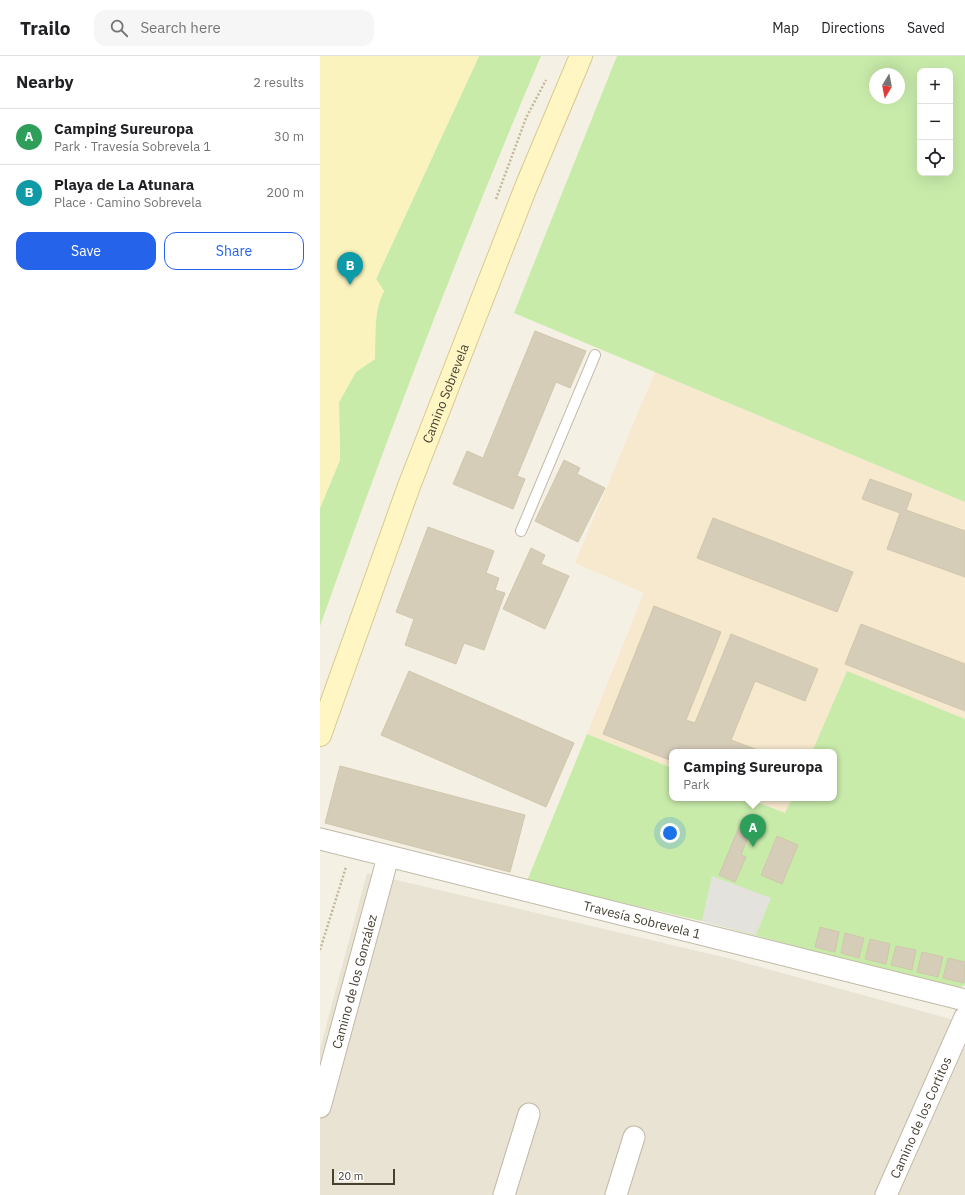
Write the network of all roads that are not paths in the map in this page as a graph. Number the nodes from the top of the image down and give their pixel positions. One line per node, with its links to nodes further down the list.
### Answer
1 (582, 56): 4 (main road, Camino Sobrevela)
2 (595, 355): 3 (lane)
3 (521, 531)
4 (320, 735)
5 (320, 839): 6 (street, Travesía Sobrevela 1)
6 (388, 856): 7 (street, Travesía Sobrevela 1); 9 (street, Camino de los González)
7 (965, 1000)
8 (965, 1017): 14 (street, Camino de los Cortitos)
9 (320, 1108)
10 (529, 1114): 12 (street)
11 (634, 1137): 13 (street)
12 (504, 1195)
13 (616, 1195)
14 (886, 1195)

